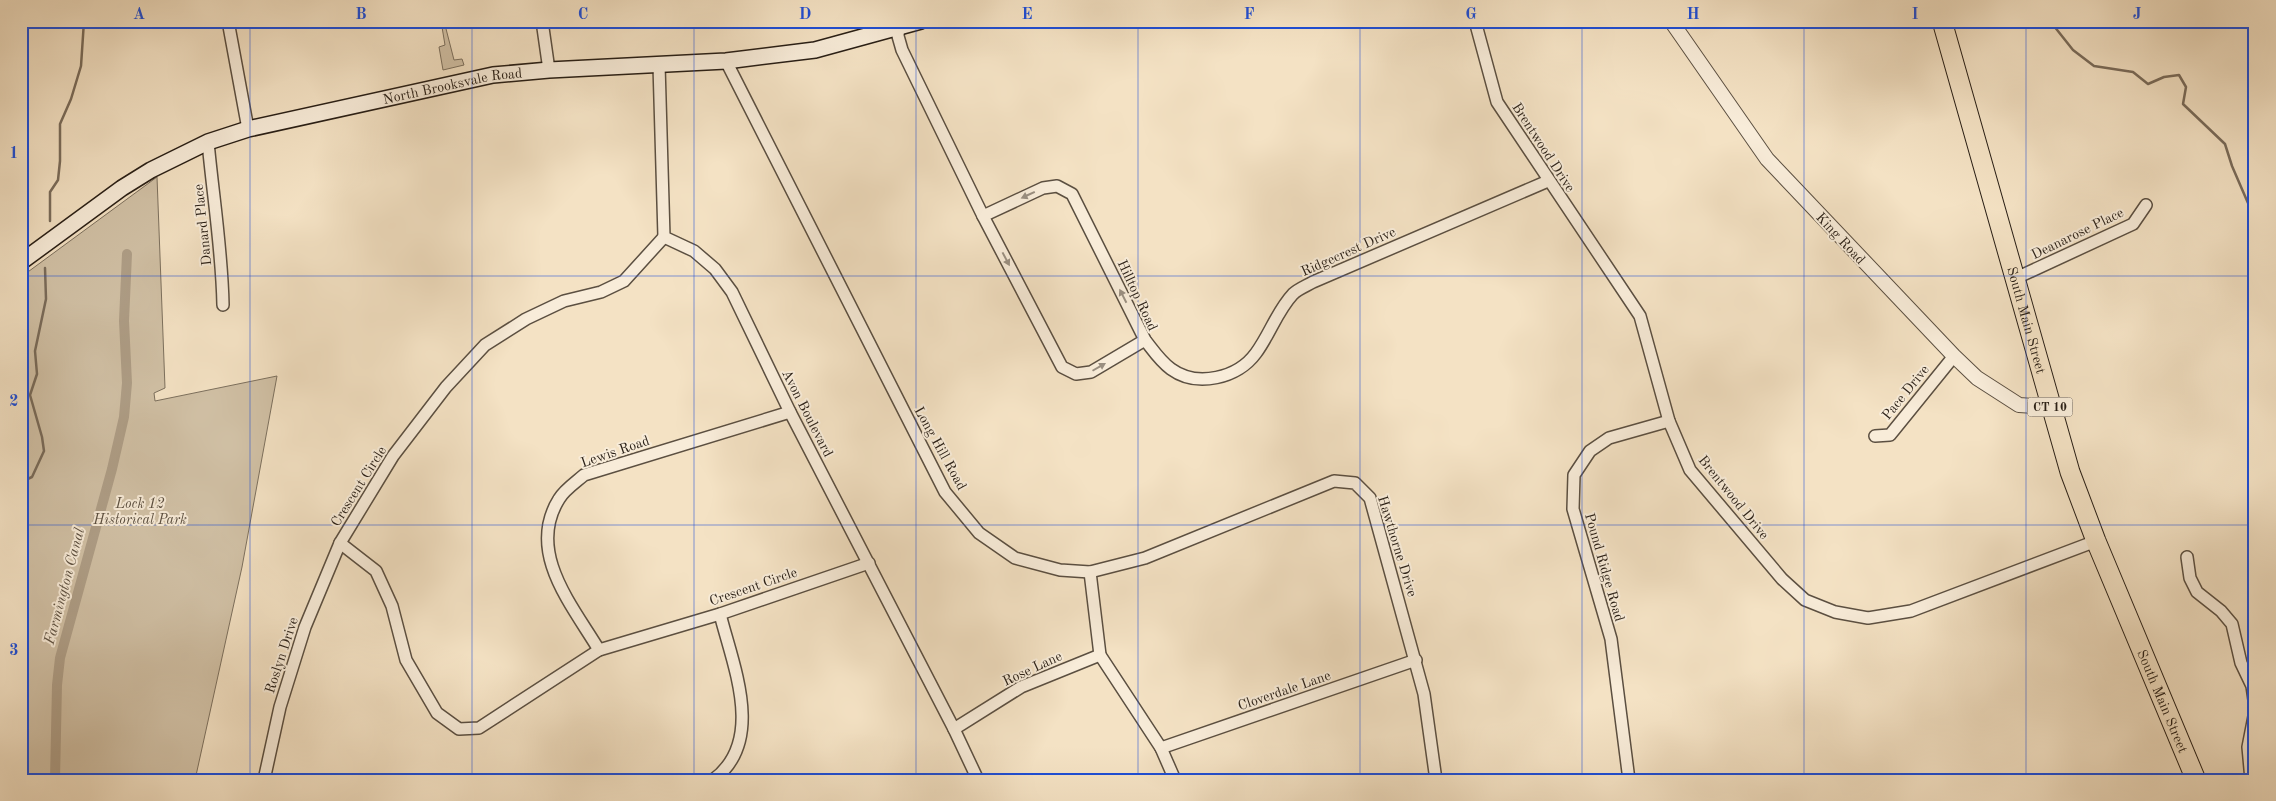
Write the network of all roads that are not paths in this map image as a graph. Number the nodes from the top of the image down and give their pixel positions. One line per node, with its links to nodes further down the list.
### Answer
1 (228, 21): 11 (street)
2 (542, 21): 10 (street)
3 (921, 21): 7 (main road, North Brooksvale Road)
4 (1475, 21): 13 (street, Brentwood Drive)
5 (1671, 21): 21 (street, King Road)
6 (1942, 21): 18 (highway, South Main Street / CT 10)
7 (899, 24): 8 (main road, North Brooksvale Road); 15 (street, Hilltop Road)
8 (726, 61): 9 (main road, North Brooksvale Road); 30 (street, Long Hill Road)
9 (658, 65): 10 (main road, North Brooksvale Road); 16 (street)
10 (549, 70): 11 (main road, North Brooksvale Road)
11 (248, 129): 12 (main road, North Brooksvale Road)
12 (208, 142): 17 (main road, North Brooksvale Road); 19 (street, Danard Place)
13 (1548, 180): 20 (street, Ridgecrest Drive); 24 (street, Brentwood Drive)
14 (2146, 205): 18 (street, Deanarose Place)
15 (983, 216): 20 (street, Hilltop Road, one-way to 15); 20 (street, Hilltop Road, one-way to 20)
16 (664, 237): 23 (street, Avon Boulevard); 27 (street, Crescent Circle)
17 (21, 262)
18 (2014, 279): 22 (highway, South Main Street / CT 10)
19 (223, 305)
20 (1145, 340)
21 (1954, 356): 22 (street, King Road); 25 (street, Pace Drive)
22 (2050, 407): 26 (highway, South Main Street / CT 10)
23 (790, 412): 29 (street, Avon Boulevard); 32 (street, Lewis Road)
24 (1669, 421): 26 (street, Brentwood Drive); 43 (street, Pound Ridge Road)
25 (1875, 436)
26 (2096, 541): 44 (highway, South Main Street / CT 10)
27 (340, 543): 32 (street, Crescent Circle); 38 (street, Roslyn Drive)
28 (2187, 558): 35 (street)
29 (869, 563): 31 (street, Crescent Circle); 36 (street, Avon Boulevard)
30 (1090, 572): 33 (street); 34 (street, Hawthorne Drive)
31 (720, 614): 32 (street, Crescent Circle); 39 (street)
32 (599, 650)
33 (1100, 655): 36 (street, Rose Lane); 37 (street)
34 (1416, 660): 37 (street, Cloverdale Lane); 42 (street, Hawthorne Drive)
35 (2255, 709): 45 (street)
36 (954, 728): 40 (street, Avon Boulevard)
37 (1162, 748): 41 (street)
38 (264, 780)
39 (713, 780)
40 (978, 780)
41 (1175, 780)
42 (1436, 780)
43 (1630, 780)
44 (2196, 780)
45 (2251, 780)

